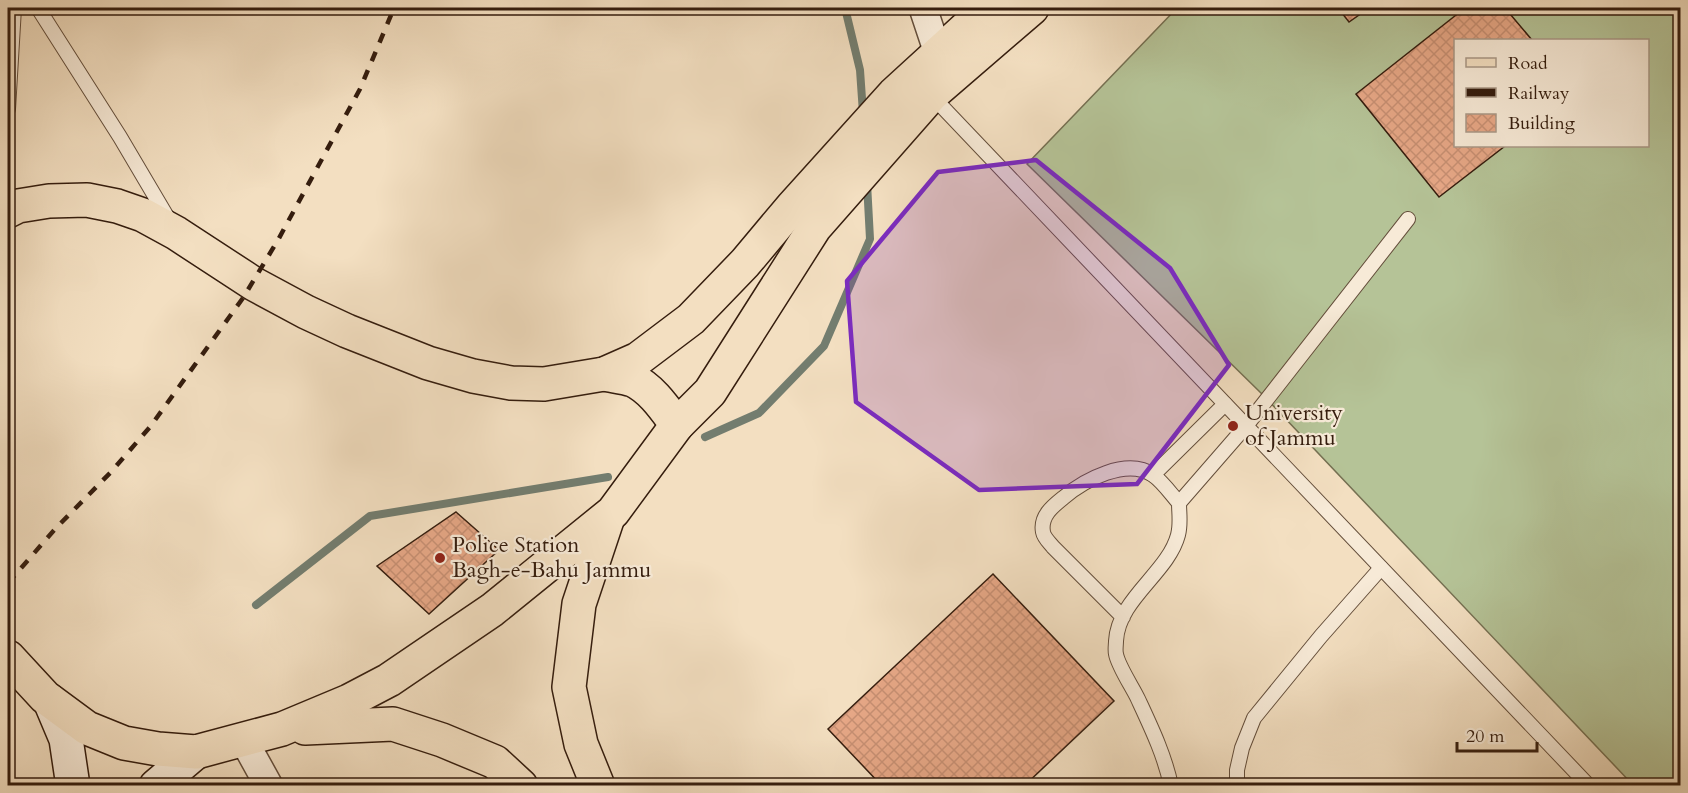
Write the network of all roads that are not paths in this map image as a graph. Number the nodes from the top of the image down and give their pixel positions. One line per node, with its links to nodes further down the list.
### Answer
1 (14, 8): 8 (lane)
2 (38, 8): 12 (lane)
3 (923, 8): 6 (street)
4 (988, 8): 6 (main road)
5 (1032, 8): 7 (main road)
6 (938, 53): 7 (main road)
7 (914, 100): 10 (main road); 14 (lane)
8 (8, 109)
9 (8, 211): 12 (main road)
10 (804, 217): 13 (main road); 15 (main road)
11 (1408, 219): 16 (lane)
12 (176, 233): 13 (main road)
13 (604, 374): 15 (main road)
14 (1225, 404): 16 (lane); 17 (lane)
15 (676, 425): 19 (main road)
16 (1246, 426): 18 (lane); 20 (lane)
17 (1153, 475): 18 (lane); 21 (lane)
18 (1179, 503): 21 (lane)
19 (608, 517): 24 (main road); 31 (main road)
20 (1381, 568): 33 (lane); 34 (lane)
21 (1123, 617): 32 (lane)
22 (8, 657): 23 (main road)
23 (50, 700): 26 (main road); 27 (main road)
24 (282, 729): 25 (main road); 30 (main road)
25 (243, 739): 26 (main road); 29 (street)
26 (196, 752): 28 (main road)
27 (73, 786)
28 (156, 786)
29 (269, 786)
30 (521, 786)
31 (598, 786)
32 (1171, 786)
33 (1237, 786)
34 (1589, 786)

